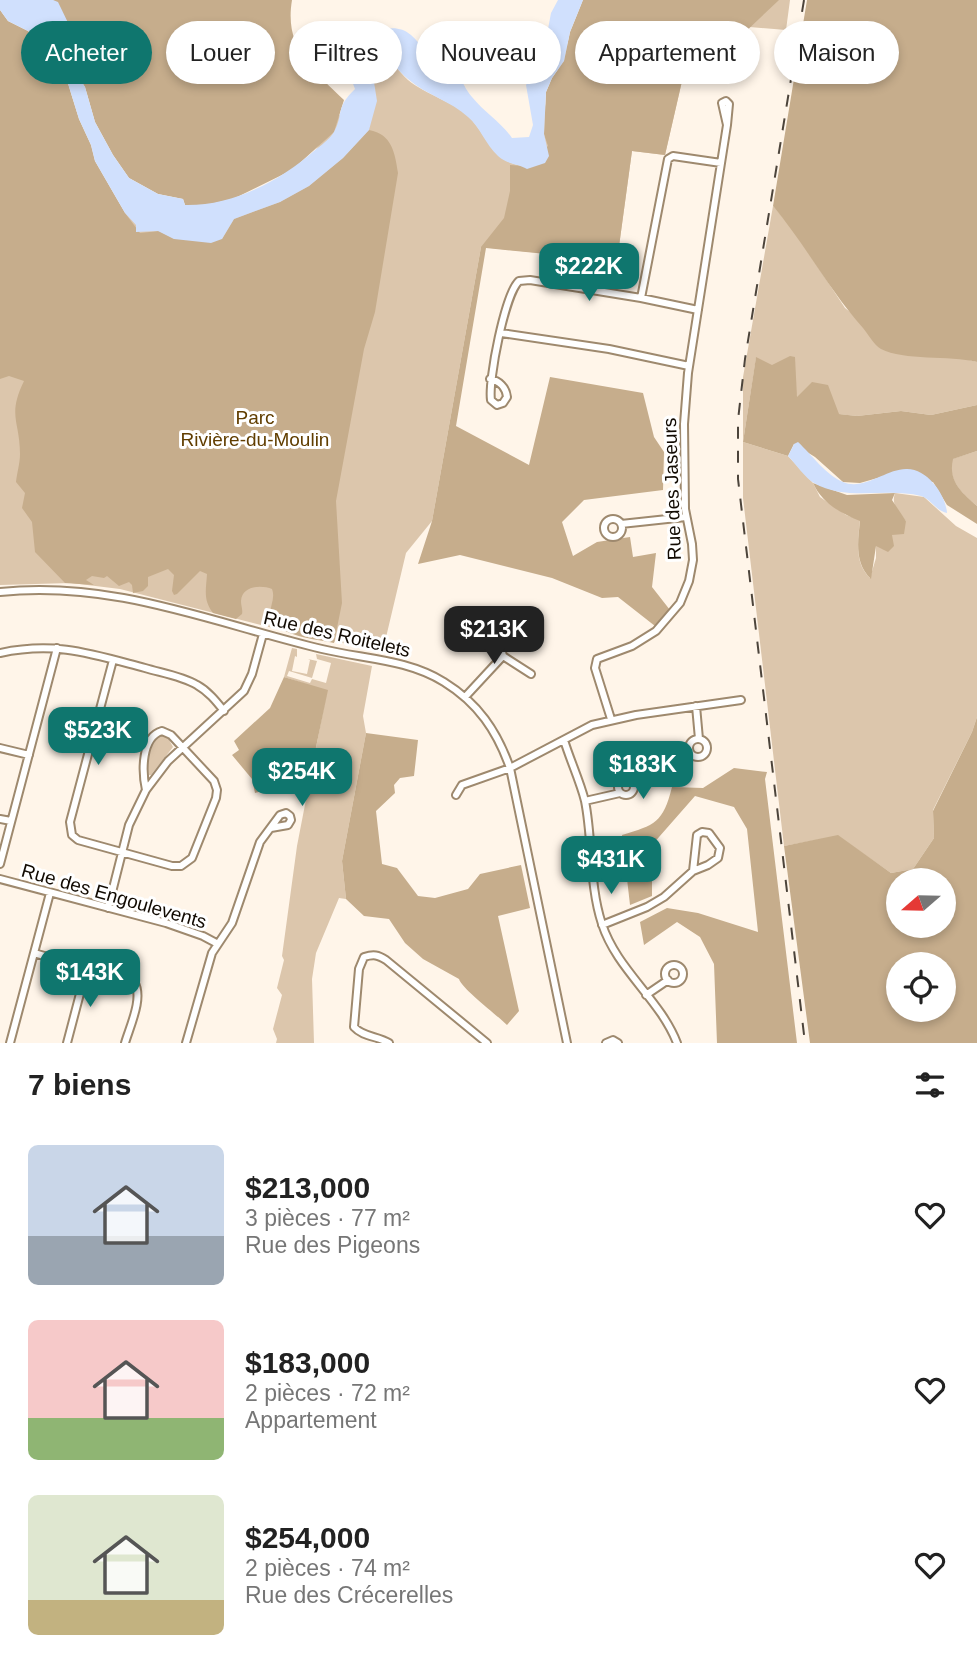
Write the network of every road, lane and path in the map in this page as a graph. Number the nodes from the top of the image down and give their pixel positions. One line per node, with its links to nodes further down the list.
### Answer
1 (727, 125): 2 (street, Rue des Jaseurs)
2 (721, 163): 3 (street); 4 (street, Rue des Jaseurs)
3 (641, 298): 4 (street); 5 (street)
4 (698, 310): 6 (street, Rue des Jaseurs)
5 (501, 333): 6 (street); 7 (street)
6 (689, 366): 8 (street, Rue des Jaseurs)
7 (490, 379)
8 (686, 517): 9 (street); 22 (street, Rue des Jaseurs)
9 (621, 524)
10 (0, 592): 12 (street, Rue des Roitelets)
11 (497, 630): 15 (street)
12 (263, 634): 18 (street, Rue des Roitelets); 21 (street)
13 (57, 648): 14 (street); 16 (street); 27 (street)
14 (0, 653)
15 (503, 656): 17 (street); 18 (street)
16 (113, 660): 21 (street); 36 (street)
17 (531, 674)
18 (466, 697): 28 (street, Rue des Roitelets)
19 (741, 700): 20 (street)
20 (696, 706): 22 (street); 23 (street)
21 (224, 711): 25 (street)
22 (611, 719): 24 (street)
23 (699, 739)
24 (564, 740): 28 (street); 32 (street)
25 (183, 747): 29 (street); 29 (street); 36 (street)
26 (0, 748): 27 (street)
27 (29, 755): 34 (street)
28 (510, 768): 31 (street); 54 (street, Rue des Roitelets)
29 (146, 790): 36 (street)
30 (620, 793): 32 (street)
31 (456, 795)
32 (584, 801): 42 (street)
33 (0, 819): 34 (street)
34 (11, 821): 37 (street)
35 (271, 828): 43 (street)
36 (122, 852): 41 (street)
37 (0, 864)
38 (693, 871): 38 (street); 42 (street)
39 (0, 879): 40 (street, Rue des Engoulevents)
40 (50, 893): 41 (street, Rue des Engoulevents); 44 (street)
41 (108, 908): 43 (street, Rue des Engoulevents)
42 (603, 925): 47 (street)
43 (218, 944): 51 (street)
44 (34, 953): 45 (street); 48 (street)
45 (88, 967): 49 (street); 50 (street)
46 (668, 980): 47 (street)
47 (646, 995): 57 (street)
48 (10, 1043)
49 (67, 1043)
50 (125, 1043)
51 (186, 1043)
52 (389, 1043): 53 (street)
53 (487, 1043)
54 (568, 1043)
55 (606, 1043): 56 (street)
56 (618, 1043)
57 (677, 1043)

